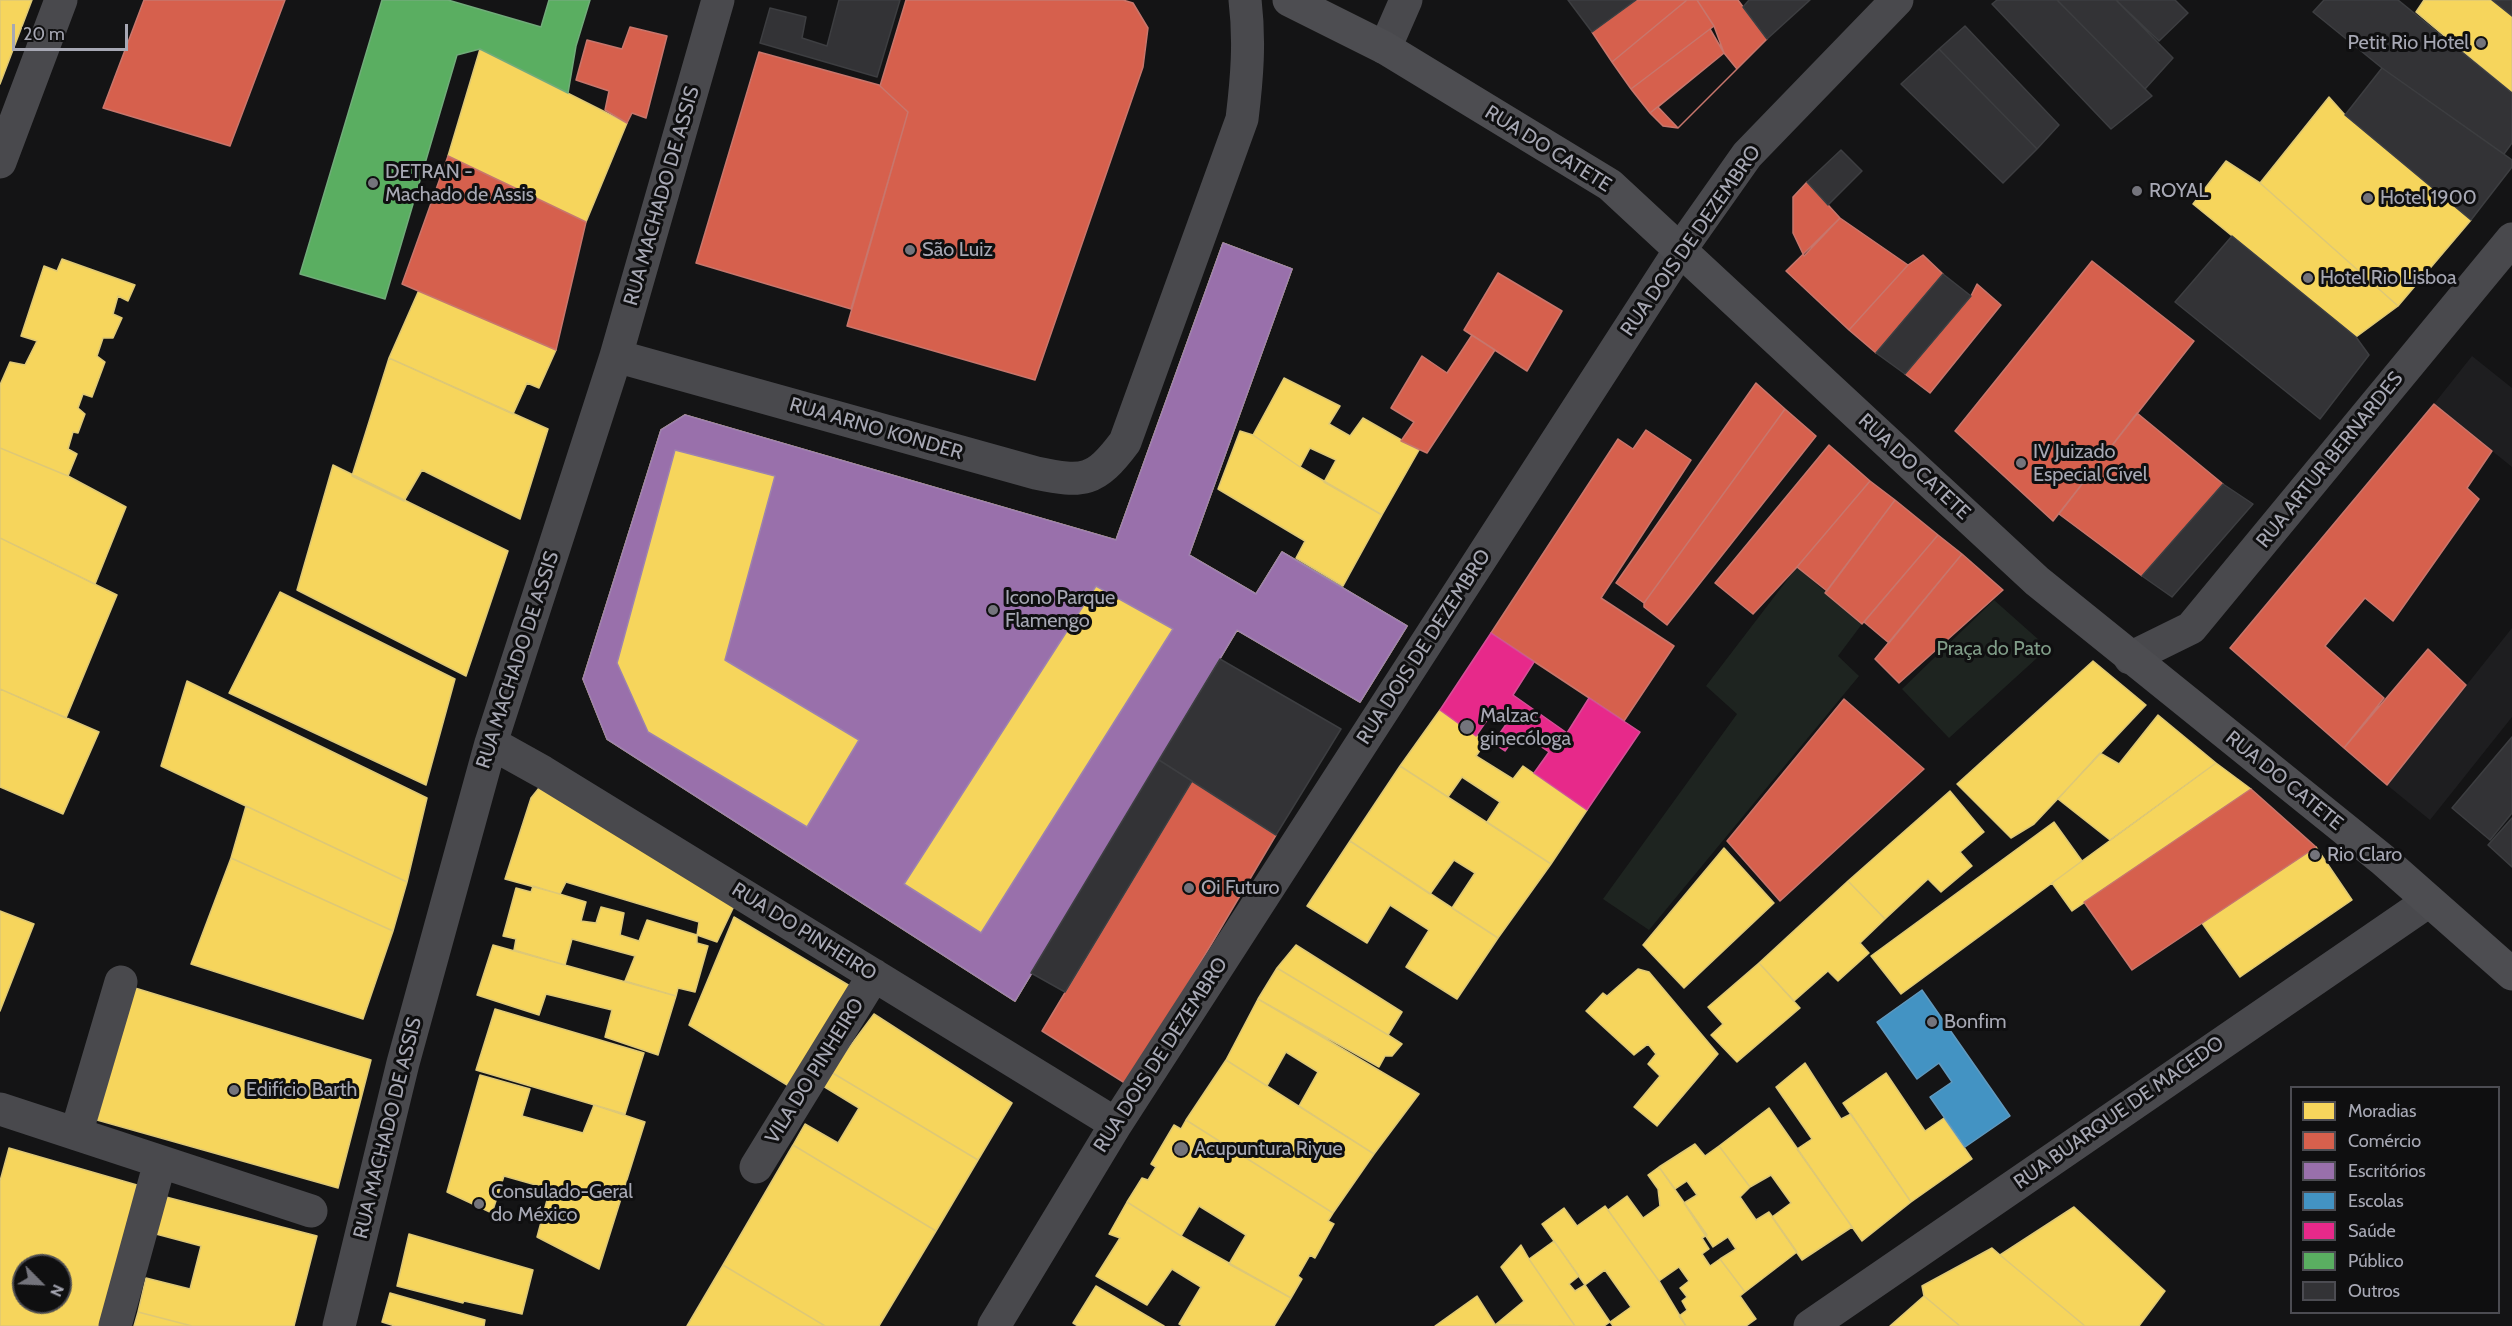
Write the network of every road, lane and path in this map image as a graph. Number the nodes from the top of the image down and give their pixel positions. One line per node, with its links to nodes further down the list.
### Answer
1 (61, 0): 8 (street)
2 (718, 0): 11 (street, RUA MACHADO DE ASSIS)
3 (1245, 0): 11 (street, RUA ARNO KONDER)
4 (1289, 0): 7 (main road, RUA DO CATETE)
5 (1406, 0): 7 (street)
6 (1897, 0): 10 (street, RUA DOIS DE DEZEMBRO)
7 (1385, 48): 10 (main road, RUA DO CATETE)
8 (0, 162)
9 (2512, 239): 12 (street, RUA ARTUR BERNARDES)
10 (1680, 250): 12 (main road, RUA DO CATETE); 19 (street, RUA DOIS DE DEZEMBRO)
11 (616, 356): 13 (street, RUA MACHADO DE ASSIS)
12 (2130, 658): 14 (main road, RUA DO CATETE)
13 (491, 742): 16 (street, RUA DO PINHEIRO); 25 (street, RUA MACHADO DE ASSIS)
14 (2429, 901): 15 (main road, RUA DO CATETE); 27 (street, RUA BUARQUE DE MACEDO)
15 (2512, 974)
16 (874, 975): 19 (street, RUA DO PINHEIRO); 22 (street, VILA DO PINHEIRO)
17 (121, 982): 20 (street)
18 (1, 1115): 20 (street)
19 (1116, 1124): 26 (street, RUA DOIS DE DEZEMBRO)
20 (76, 1134): 21 (street)
21 (160, 1162): 23 (street); 24 (street)
22 (756, 1167)
23 (311, 1211)
24 (115, 1326)
25 (339, 1326)
26 (994, 1326)
27 (1810, 1326)

